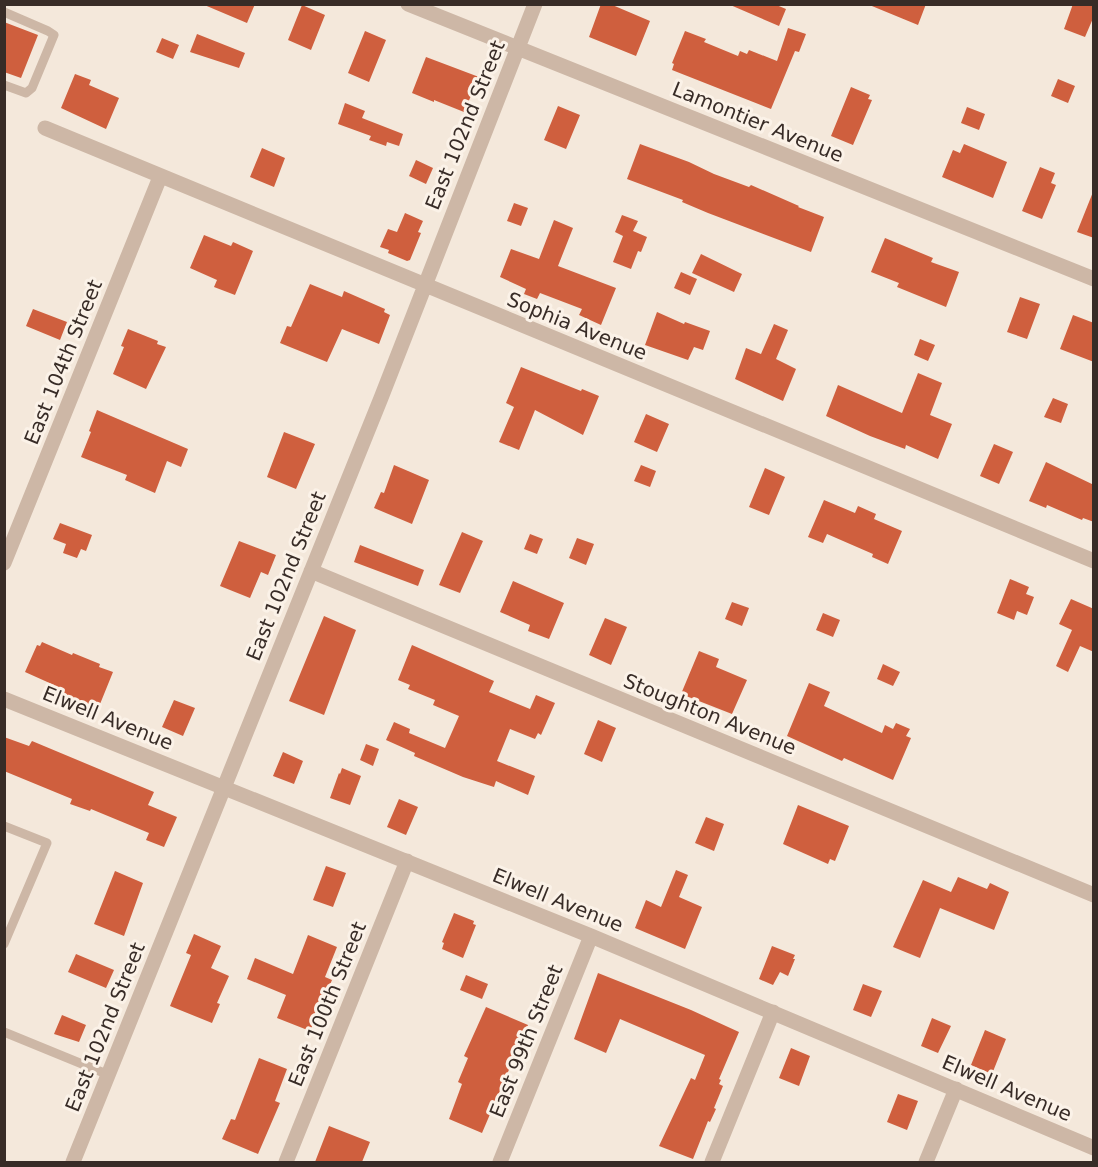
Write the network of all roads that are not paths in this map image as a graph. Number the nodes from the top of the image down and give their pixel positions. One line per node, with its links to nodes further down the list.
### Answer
1 (408, 4): 4 (street, Lamontier Avenue)
2 (535, 4): 4 (street, East 102nd Street)
3 (4, 12): 5 (lane)
4 (517, 49): 8 (street, Lamontier Avenue); 9 (street, East 102nd Street)
5 (4, 85)
6 (45, 128): 7 (street, Sophia Avenue)
7 (160, 177): 9 (street, Sophia Avenue); 11 (street, East 104th Street)
8 (1094, 279)
9 (424, 285): 10 (street, Sophia Avenue); 12 (street, East 102nd Street)
10 (1094, 561)
11 (4, 562)
12 (311, 571): 14 (street, East 102nd Street); 17 (street, Stoughton Avenue)
13 (4, 699): 14 (street, Elwell Avenue)
14 (223, 787): 16 (street, Elwell Avenue); 22 (street, East 102nd Street)
15 (4, 826): 19 (lane)
16 (407, 861): 18 (street, Elwell Avenue); 26 (street, East 100th Street)
17 (1094, 895)
18 (591, 936): 20 (street, Elwell Avenue); 27 (street, East 99th Street)
19 (4, 945)
20 (773, 1012): 23 (street, Elwell Avenue); 28 (street)
21 (4, 1032): 22 (lane)
22 (109, 1075): 25 (street, East 102nd Street)
23 (956, 1089): 24 (street, Elwell Avenue); 29 (street)
24 (1094, 1148)
25 (73, 1162)
26 (286, 1162)
27 (500, 1162)
28 (712, 1162)
29 (926, 1162)

